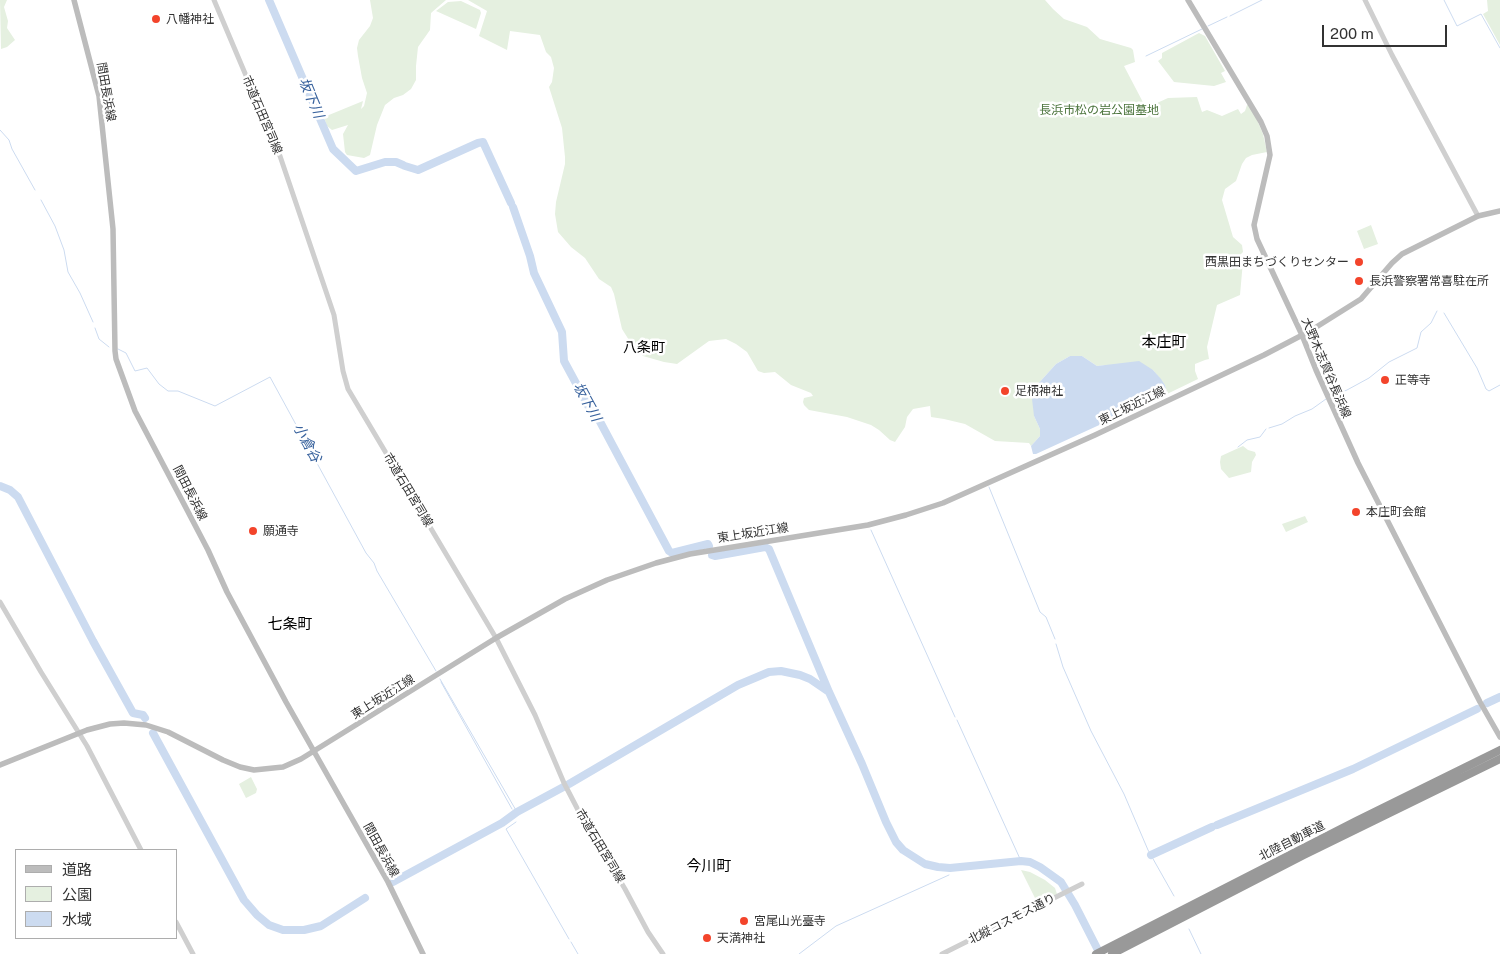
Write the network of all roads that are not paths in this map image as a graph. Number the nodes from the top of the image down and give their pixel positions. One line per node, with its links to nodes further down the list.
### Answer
1 (74, 0): 13 (main road, 間田長浜線)
2 (214, 0): 9 (street, 市道石田宮司線)
3 (1188, 0): 7 (main road, 大野木志賀谷長浜線)
4 (1365, 0): 6 (street)
5 (1500, 210): 6 (main road, 東上坂近江線)
6 (1478, 216): 7 (main road, 東上坂近江線)
7 (1302, 335): 9 (main road, 東上坂近江線); 11 (main road, 大野木志賀谷長浜線)
8 (0, 602): 10 (street)
9 (496, 638): 13 (main road, 東上坂近江線); 22 (street, 市道石田宮司線)
10 (80, 733): 13 (main road, 東上坂近江線); 15 (main road, 東上坂近江線); 16 (street)
11 (1500, 737)
12 (1500, 750): 14 (highway, 北陸自動車道)
13 (314, 751): 21 (main road, 間田長浜線)
14 (1494, 759): 19 (highway, 北陸自動車道)
15 (0, 765)
16 (140, 849)
17 (1082, 884): 23 (street, 北縦コスモス通り)
18 (178, 926): 20 (street)
19 (1127, 941): 24 (highway, 北陸自動車道); 25 (highway, 北陸自動車道)
20 (192, 954)
21 (423, 954)
22 (663, 954)
23 (942, 954)
24 (1096, 954)
25 (1112, 954)

